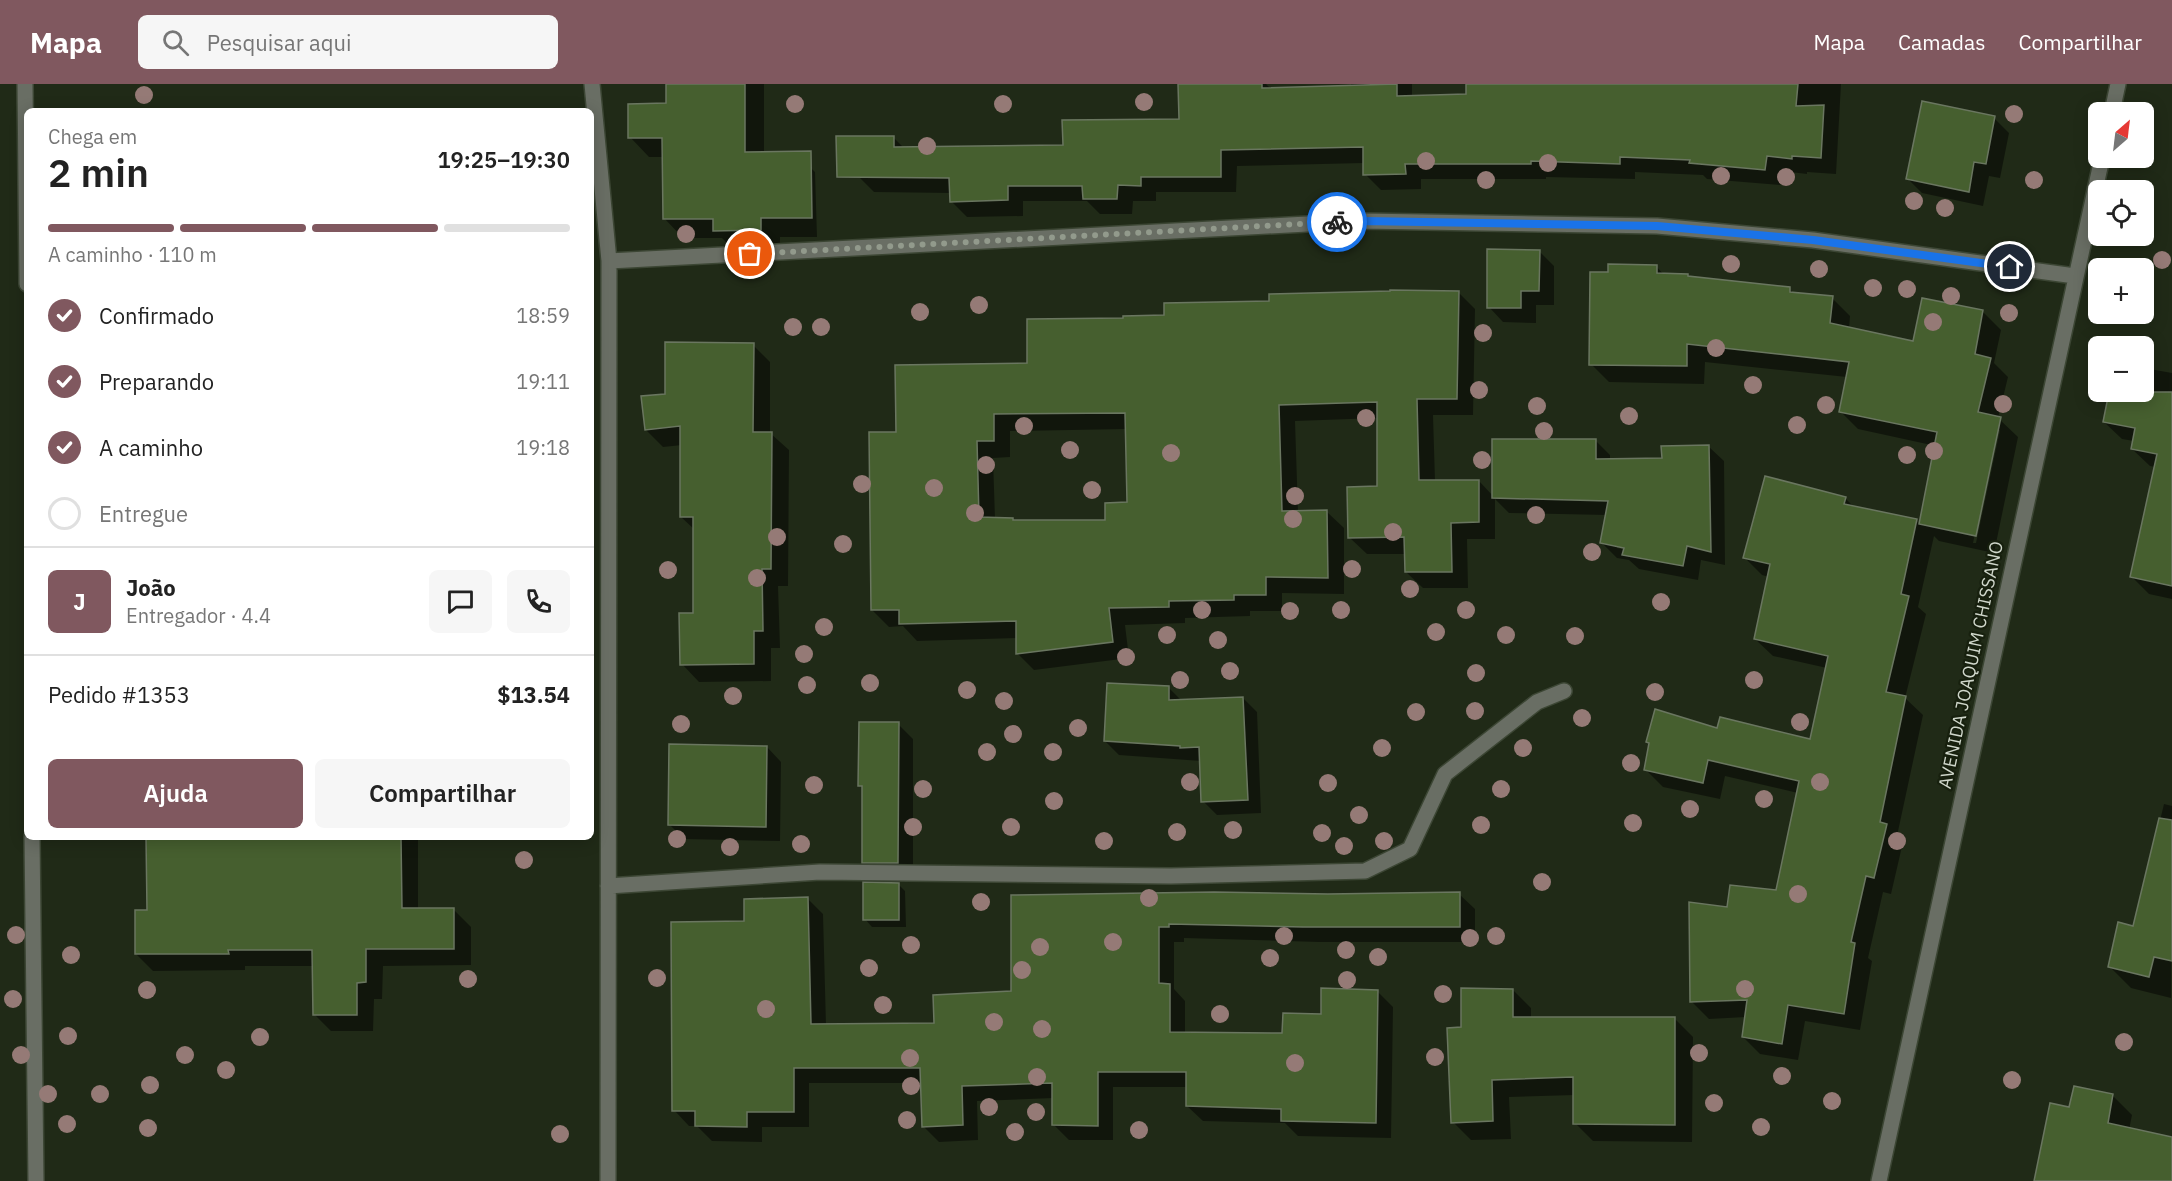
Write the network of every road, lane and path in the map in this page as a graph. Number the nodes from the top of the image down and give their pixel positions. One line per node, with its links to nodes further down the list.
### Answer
1 (25, 84): 5 (street)
2 (592, 84): 7 (street)
3 (2118, 84): 4 (street)
4 (2114, 102)
5 (25, 108)
6 (2100, 168): 8 (street, AVENIDA JOAQUIM CHISSANO)
7 (609, 261): 8 (street); 11 (street)
8 (2075, 276): 14 (street, AVENIDA JOAQUIM CHISSANO)
9 (1564, 691): 11 (street)
10 (32, 840): 12 (street)
11 (608, 886): 13 (street)
12 (36, 1181)
13 (608, 1181)
14 (1880, 1181)

